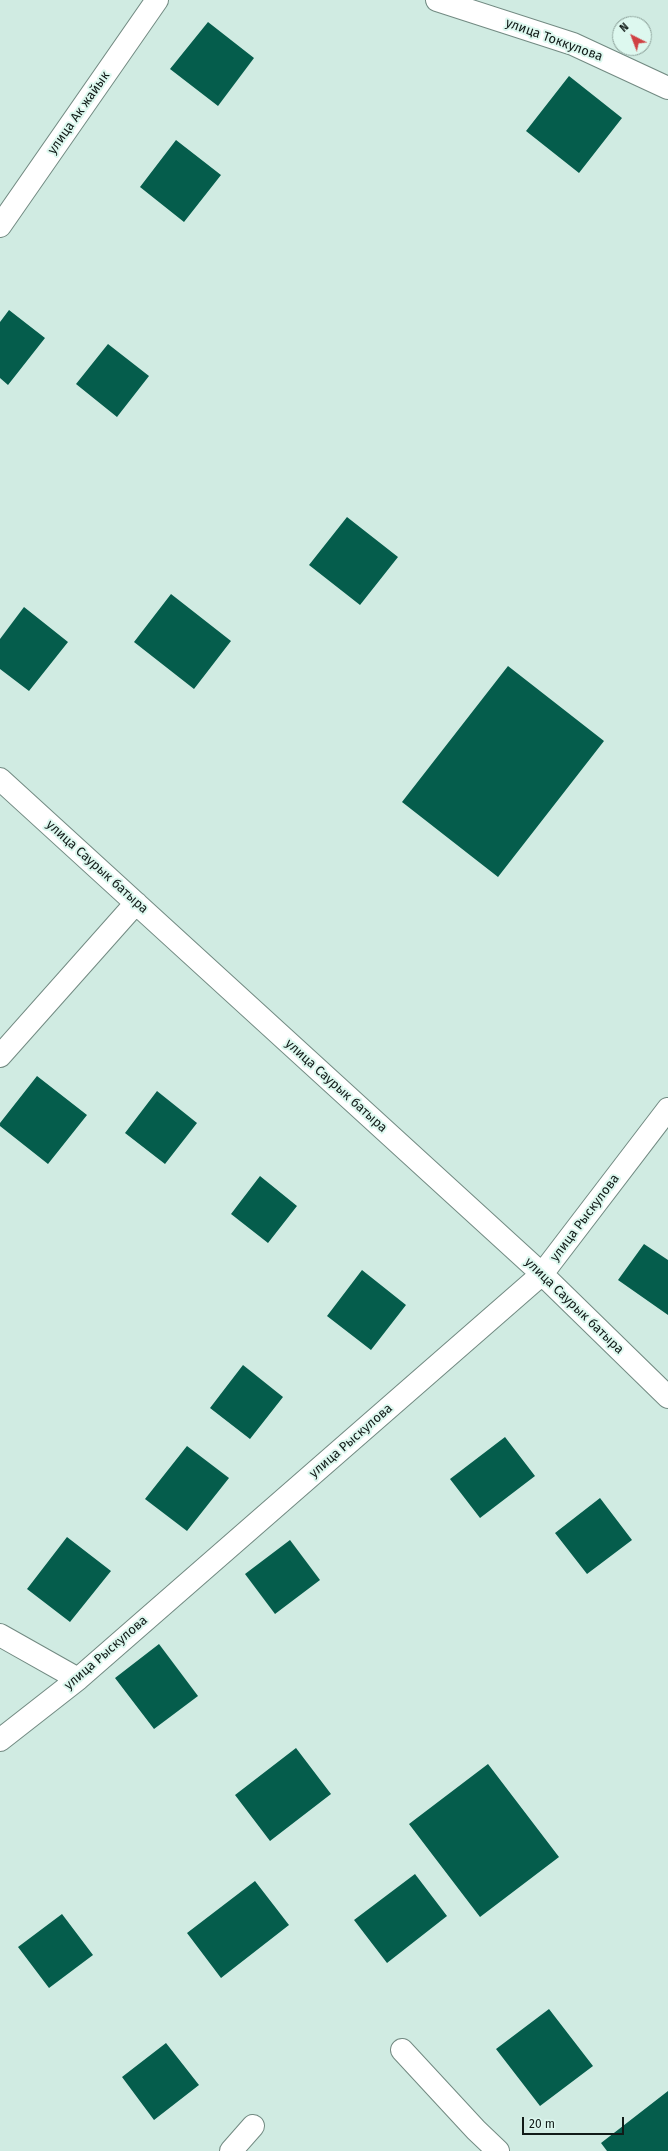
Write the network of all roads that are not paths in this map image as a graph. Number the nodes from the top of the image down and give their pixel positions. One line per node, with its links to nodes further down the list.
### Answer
1 (157, 0): 4 (street, улица Ак жайык)
2 (437, 0): 3 (street, улица Токкулова)
3 (668, 88)
4 (0, 226)
5 (0, 778): 6 (street, улица Саурык батыра)
6 (136, 903): 7 (street); 9 (street, улица Саурык батыра)
7 (0, 1056)
8 (668, 1109): 9 (street, улица Рыскулова)
9 (542, 1274): 10 (street, улица Саурык батыра); 12 (street, улица Рыскулова)
10 (668, 1397)
11 (0, 1635): 12 (street)
12 (78, 1679): 13 (street, улица Рыскулова)
13 (0, 1740)
14 (402, 2050): 17 (street)
15 (253, 2126): 16 (street)
16 (231, 2151)
17 (498, 2151)

